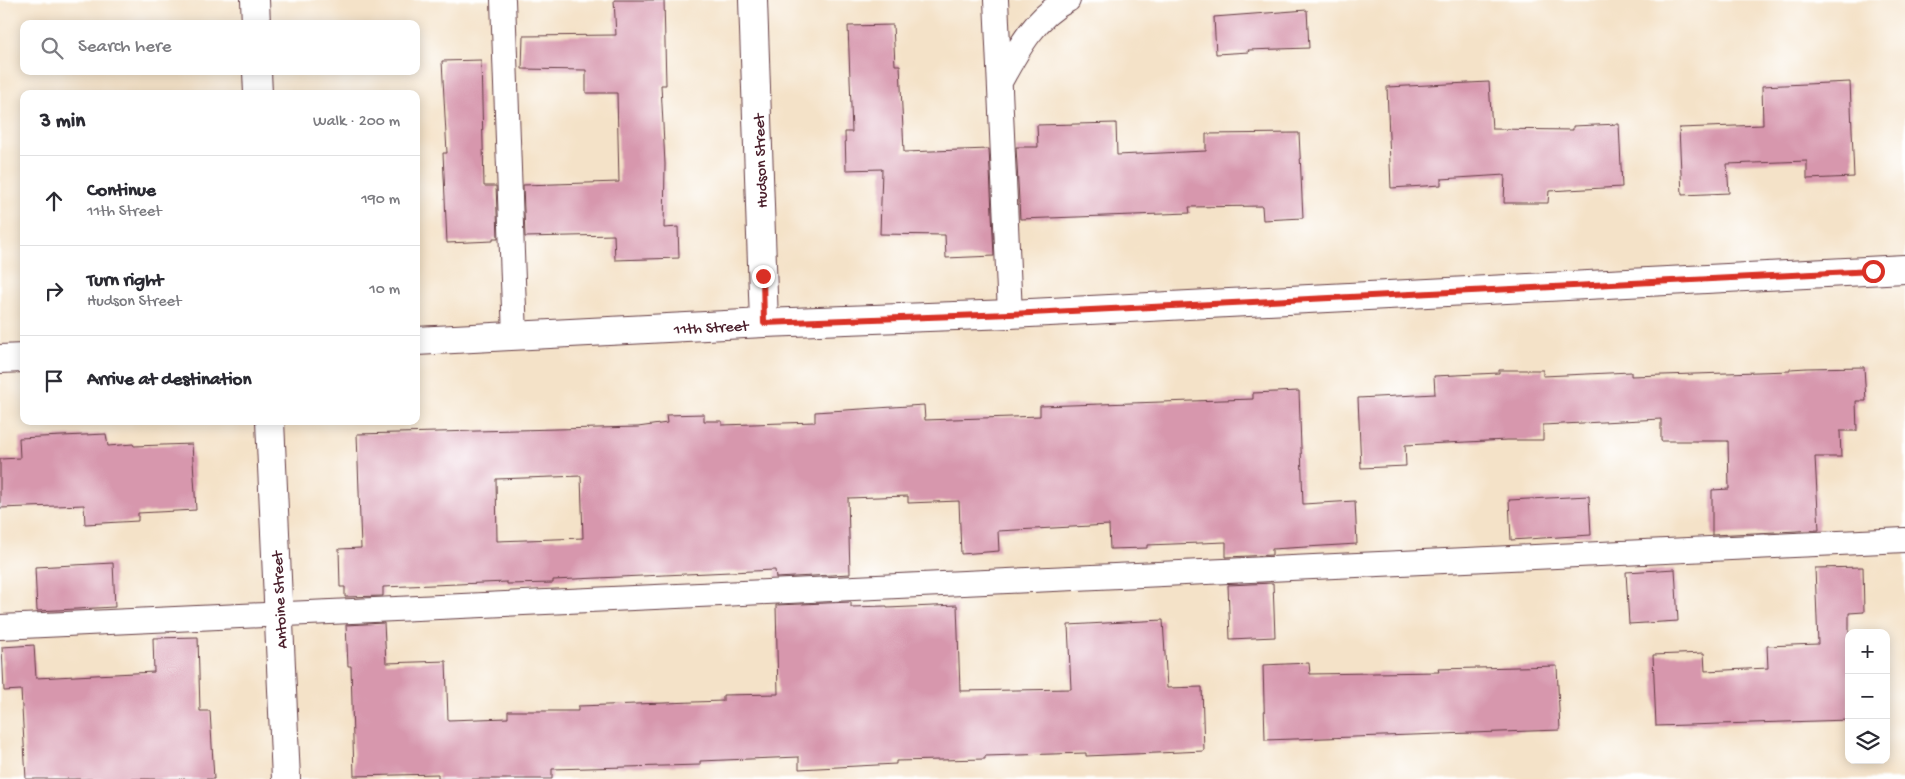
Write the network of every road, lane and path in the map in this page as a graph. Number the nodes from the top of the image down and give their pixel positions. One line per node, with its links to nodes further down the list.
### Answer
1 (255, 0): 6 (street)
2 (503, 0): 13 (lane)
3 (753, 0): 12 (street, Hudson Street)
4 (996, 0): 8 (lane)
5 (1068, 0): 8 (lane)
6 (256, 20)
7 (257, 75): 9 (street)
8 (1000, 83): 11 (lane)
9 (258, 90)
10 (1905, 269): 11 (street, 11th Street)
11 (1010, 314): 12 (street, 11th Street)
12 (764, 323): 13 (street, 11th Street)
13 (515, 337): 14 (street, 11th Street)
14 (420, 341)
15 (20, 358): 16 (street)
16 (0, 359)
17 (270, 425): 19 (street, Antoine Street)
18 (1905, 540): 19 (lane)
19 (279, 614): 20 (lane); 21 (street, Antoine Street)
20 (0, 627)
21 (286, 779)

